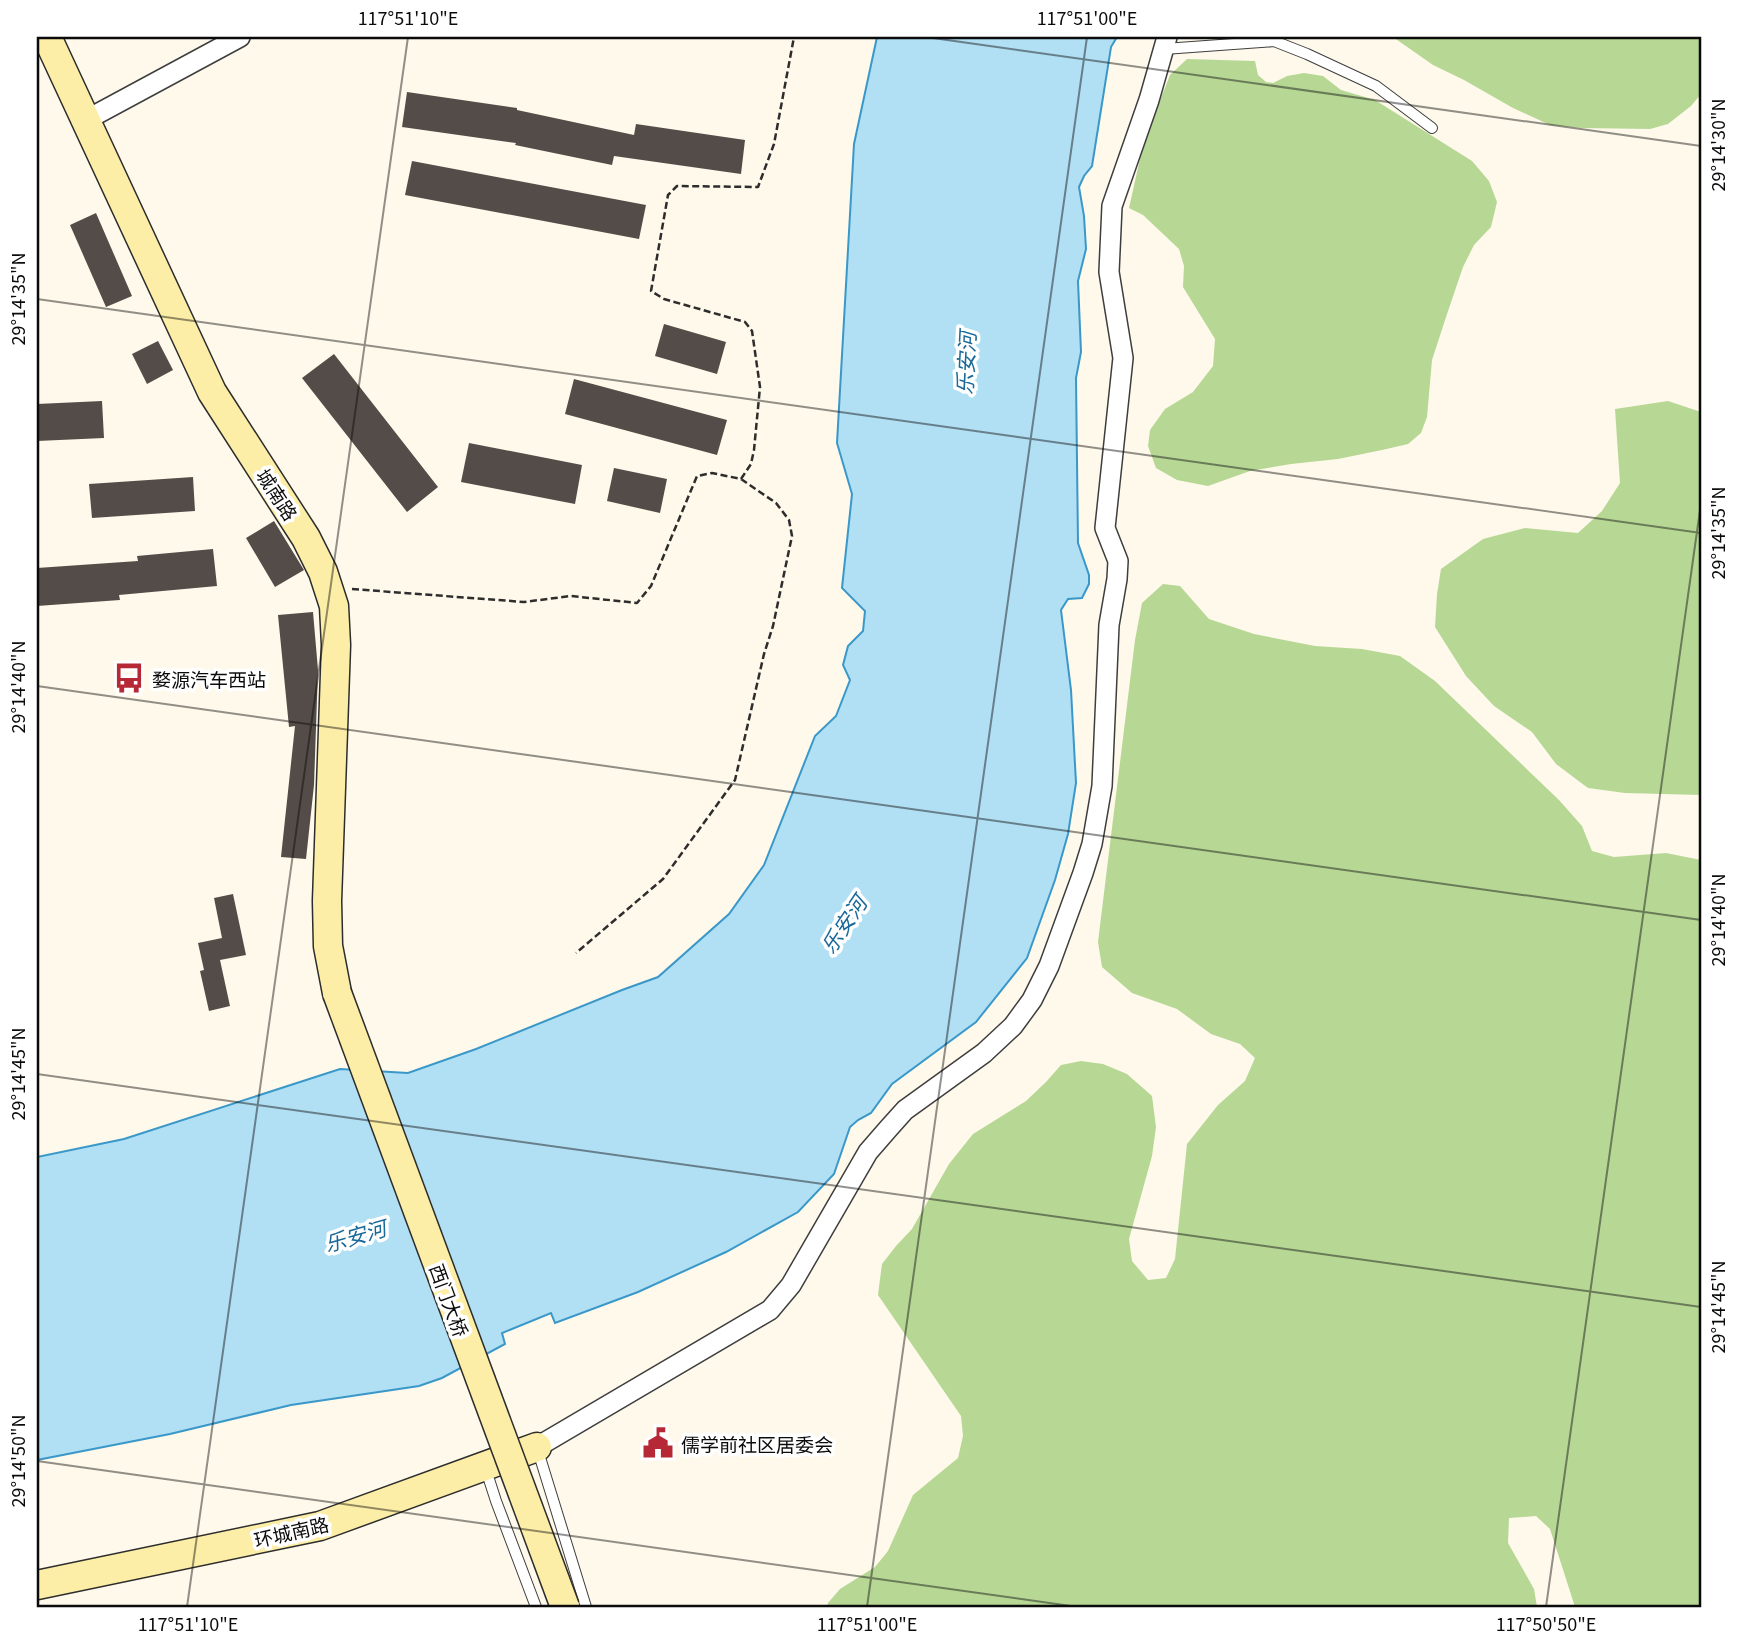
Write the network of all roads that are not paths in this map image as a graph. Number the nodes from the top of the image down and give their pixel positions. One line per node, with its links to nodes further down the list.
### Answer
1 (47, 37): 4 (street, 城南路)
2 (240, 37): 4 (street)
3 (1166, 43): 5 (lane); 7 (street)
4 (86, 120): 6 (street, 城南路)
5 (1432, 128)
6 (337, 993): 11 (street, 西门大桥, bridge)
7 (537, 1447): 8 (street, 环城南路); 12 (lane)
8 (485, 1466): 9 (street, 环城南路); 10 (lane)
9 (37, 1585)
10 (536, 1607)
11 (565, 1607)
12 (586, 1607)

